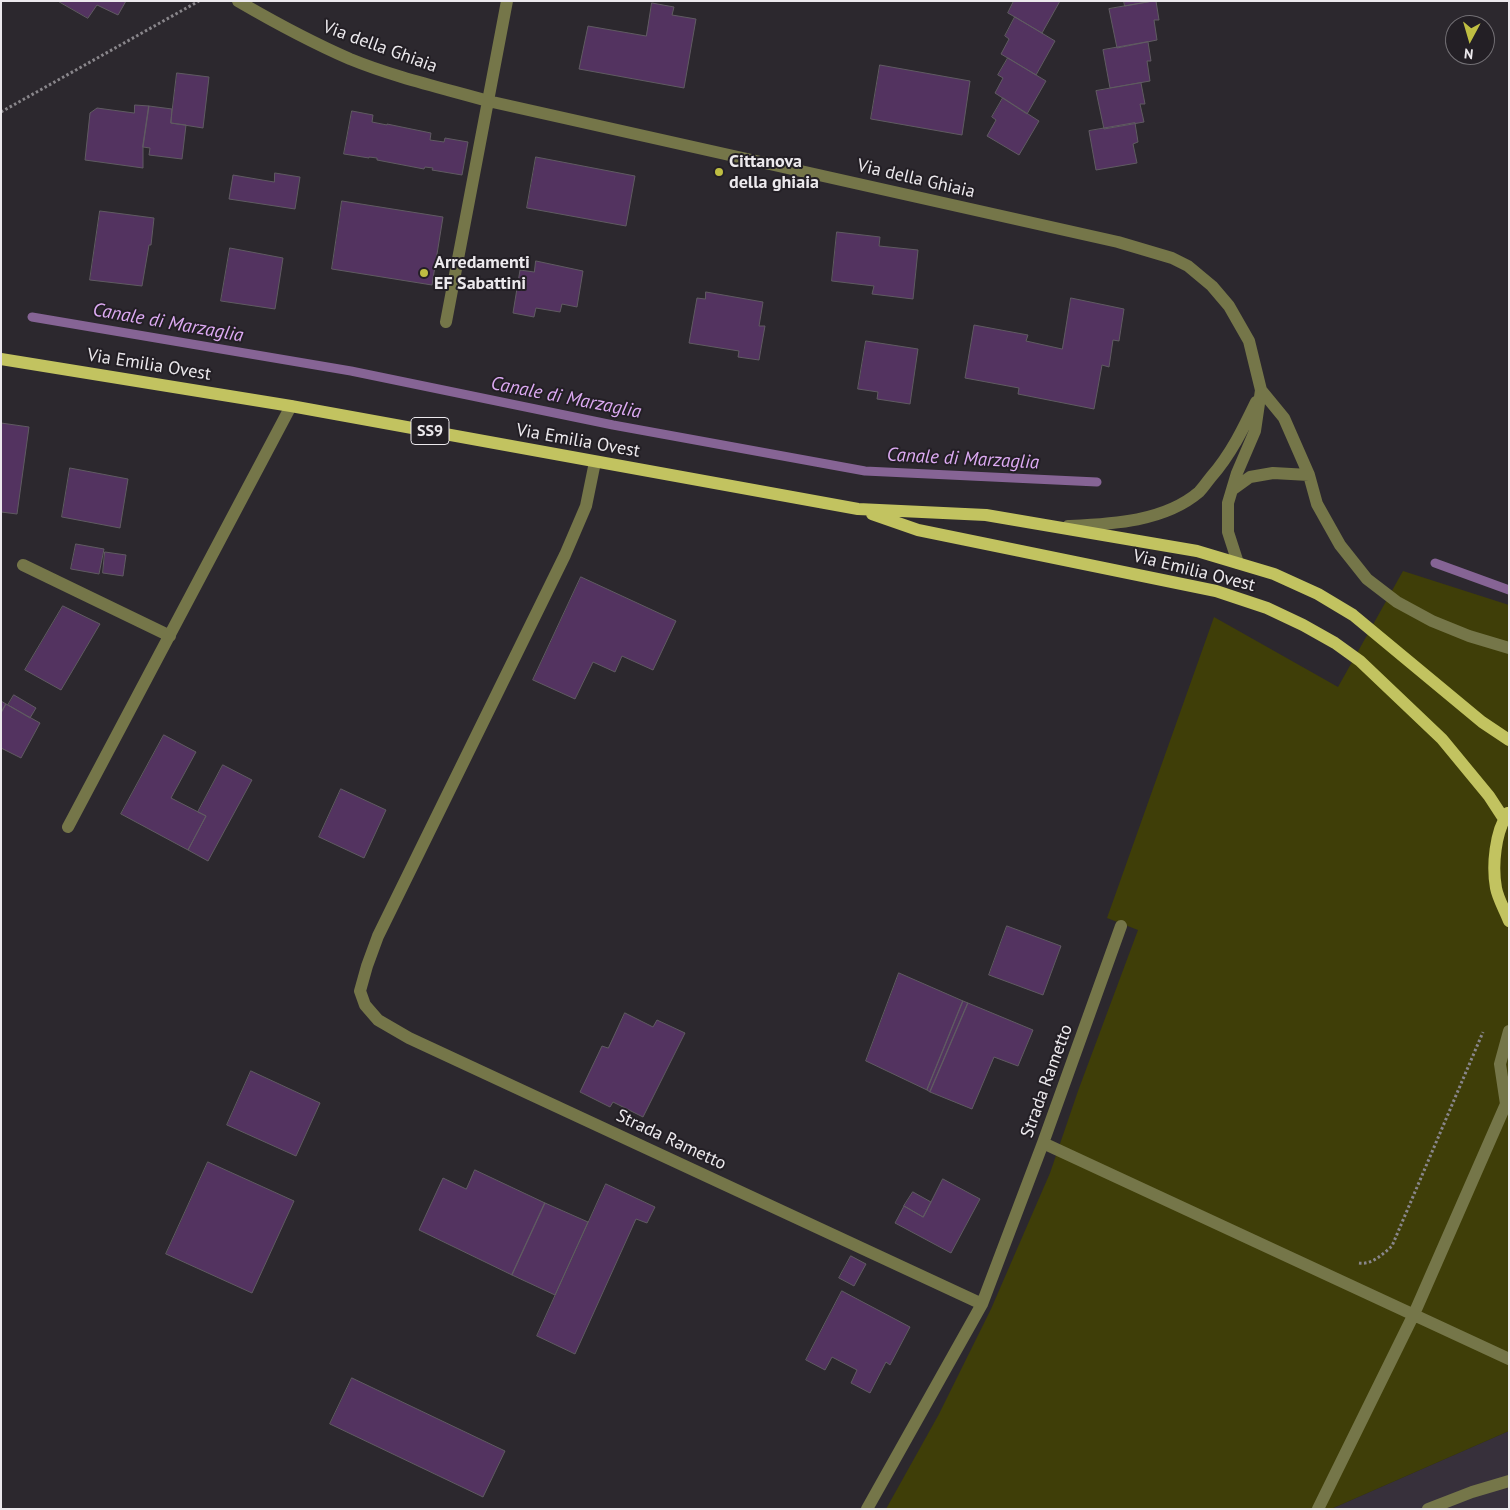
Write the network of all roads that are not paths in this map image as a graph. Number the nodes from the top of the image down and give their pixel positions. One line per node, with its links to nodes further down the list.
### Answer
1 (238, 1): 3 (street, Via della Ghiaia)
2 (507, 1): 3 (street)
3 (488, 101): 4 (street); 6 (street, Via della Ghiaia)
4 (446, 322)
5 (1, 358): 7 (main road, Via Emilia Ovest / SS9)
6 (1261, 390): 9 (street); 10 (street, Via della Ghiaia); 12 (street)
7 (292, 406): 8 (main road, Via Emilia Ovest / SS9); 15 (street)
8 (596, 462): 11 (main road, Via Emilia Ovest / SS9); 25 (street, Strada Rametto)
9 (1309, 475): 10 (street); 16 (street)
10 (1232, 490): 13 (street, Via della Ghiaia)
11 (858, 509): 12 (main road, Via Emilia Ovest); 18 (main road, Via Emilia Ovest)
12 (1054, 527): 13 (main road, Via Emilia Ovest)
13 (1238, 563): 17 (main road, Via Emilia Ovest)
14 (23, 565): 15 (street)
15 (170, 636): 19 (street)
16 (1509, 648)
17 (1509, 740)
18 (1506, 816): 20 (main road)
19 (68, 827)
20 (1509, 920)
21 (1121, 926): 24 (street, Strada Rametto)
22 (1509, 1031): 23 (street)
23 (1507, 1103): 26 (street)
24 (1043, 1143): 25 (street, Strada Rametto); 26 (street)
25 (982, 1304): 29 (street, Strada Rametto)
26 (1414, 1314): 27 (street); 30 (street)
27 (1509, 1359)
28 (1509, 1481): 31 (street)
29 (867, 1509)
30 (1318, 1509)
31 (1428, 1509)

